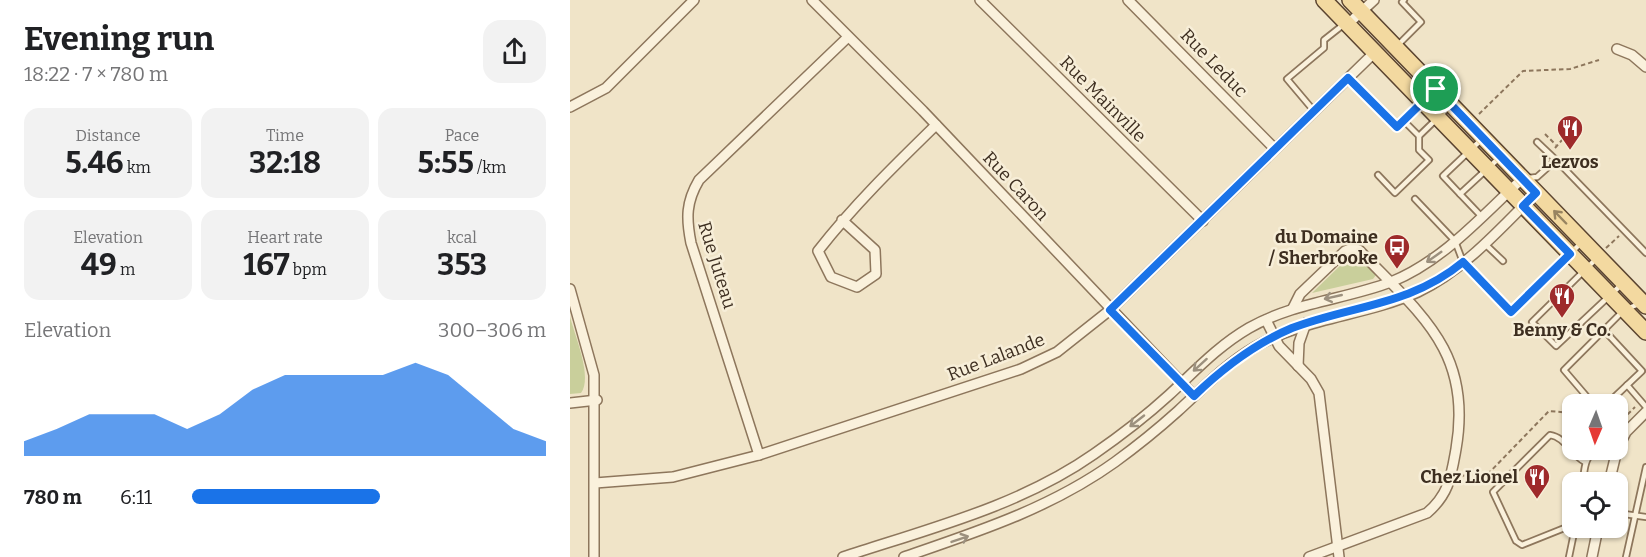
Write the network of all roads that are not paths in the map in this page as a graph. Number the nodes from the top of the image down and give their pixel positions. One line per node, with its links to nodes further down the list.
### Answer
1 (694, 0): 19 (street)
2 (812, 0): 10 (street, Rue Caron)
3 (980, 0): 40 (street, Rue Mainville)
4 (1128, 0): 27 (street, Rue Leduc)
5 (1324, 0): 9 (main road)
6 (1374, 0): 8 (street)
7 (1404, 0): 11 (lane)
8 (1355, 4): 9 (street); 11 (main road)
9 (1342, 22): 13 (main road); 20 (lane)
10 (848, 37): 23 (street, Rue Caron); 74 (street, Rue Juteau)
11 (1395, 47): 16 (main road)
12 (1617, 50): 14 (street)
13 (1375, 52): 15 (street, Rue Lalande); 17 (main road)
14 (1646, 67)
15 (1348, 78): 20 (street, Rue Lalande); 22 (lane)
16 (1436, 89): 17 (lane); 18 (main road)
17 (1423, 102): 21 (main road); 22 (lane)
18 (1451, 105): 21 (lane); 25 (main road)
19 (570, 107)
20 (1314, 111): 27 (street, Rue Lalande)
21 (1438, 118): 24 (lane); 28 (main road)
22 (1404, 121): 24 (lane)
23 (936, 125): 39 (street); 57 (street, Rue Caron)
24 (1419, 136): 32 (lane)
25 (1483, 138): 28 (lane); 29 (main road)
26 (1537, 142): 30 (lane)
27 (1275, 149): 40 (street, Rue Lalande)
28 (1470, 150): 31 (main road); 35 (lane)
29 (1501, 156): 31 (lane); 33 (main road)
30 (1556, 160): 33 (lane); 45 (lane)
31 (1488, 169): 34 (main road); 35 (lane)
32 (1378, 175)
33 (1532, 183): 34 (street); 37 (street); 42 (main road, one-way to 33)
34 (1509, 191): 37 (main road); 38 (street)
35 (1460, 194): 38 (lane)
36 (1415, 199): 41 (lane)
37 (1523, 206): 43 (street); 46 (main road)
38 (1482, 217): 41 (street)
39 (842, 220): 39 (street)
40 (1203, 221): 57 (street, Rue Lalande)
41 (1455, 241): 48 (lane); 50 (street, one-way to 50)
42 (1583, 241): 44 (main road); 46 (lane)
43 (1485, 243): 47 (lane); 48 (street)
44 (1602, 253): 49 (lane); 51 (main road)
45 (1646, 253)
46 (1570, 254): 48 (lane); 49 (main road)
47 (1503, 261)
48 (1463, 262): 54 (street)
49 (1585, 270): 53 (main road); 53 (lane)
50 (1390, 282): 54 (street); 56 (street, one-way to 56); 56 (street)
51 (1623, 283): 53 (lane); 55 (main road)
52 (570, 289): 70 (street)
53 (1611, 296): 58 (main road)
54 (1405, 297): 60 (street); 85 (street)
55 (1645, 303): 58 (lane)
56 (1293, 308): 59 (street)
57 (1110, 310): 65 (street, Rue Caron); 74 (street, Rue Lalande)
58 (1624, 310): 61 (lane); 62 (main road)
59 (1266, 320): 63 (street); 65 (street, one-way to 65)
60 (1306, 323): 63 (street); 64 (street)
61 (1604, 330): 66 (lane); 67 (lane)
62 (1646, 332)
63 (1273, 337): 64 (street); 69 (street)
64 (1298, 366): 85 (street)
65 (1181, 383): 69 (street, Rue Caron); 87 (street, one-way to 87)
66 (1627, 386): 68 (lane); 72 (lane)
67 (1585, 394)
68 (1618, 394)
69 (1194, 396): 88 (street, one-way to 69)
70 (597, 400): 71 (street); 78 (street)
71 (570, 403)
72 (1646, 410): 73 (street)
73 (1628, 430)
74 (759, 455): 78 (street, Rue Lalande)
75 (1585, 462): 77 (lane); 82 (lane)
76 (1646, 467): 80 (lane)
77 (1584, 472)
78 (595, 483): 86 (street)
79 (1628, 516): 80 (lane)
80 (1634, 517): 81 (lane); 92 (lane)
81 (1646, 517)
82 (1562, 531)
83 (1572, 538): 90 (lane)
84 (1596, 538): 91 (street)
85 (1339, 552): 89 (street)
86 (594, 557)
87 (843, 557)
88 (904, 557)
89 (1309, 557)
90 (1569, 557)
91 (1592, 557)
92 (1626, 557)

